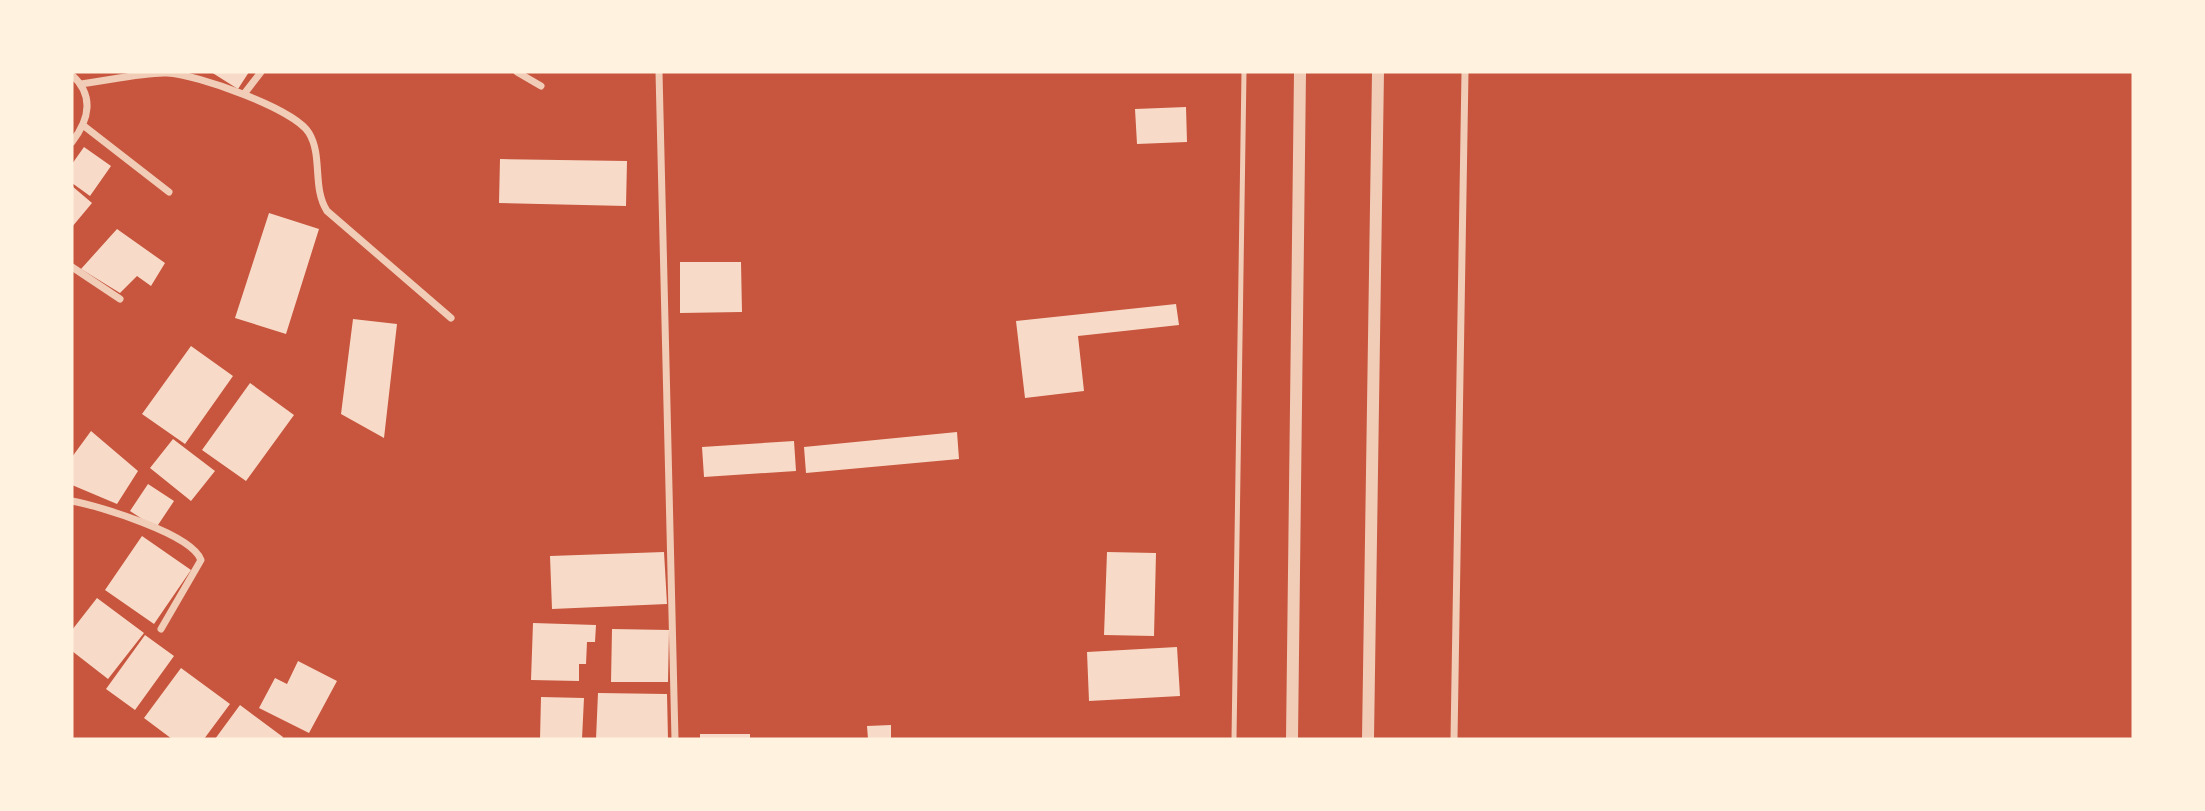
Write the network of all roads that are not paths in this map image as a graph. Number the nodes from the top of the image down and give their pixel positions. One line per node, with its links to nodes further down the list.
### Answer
1 (261, 72): 11 (street)
2 (517, 72): 10 (street)
3 (659, 72): 20 (street)
4 (1244, 72): 21 (lane)
5 (1300, 72): 22 (street)
6 (1378, 72): 23 (street)
7 (1465, 72): 24 (street)
8 (72, 75): 9 (street)
9 (81, 84): 11 (street); 12 (street)
10 (541, 86)
11 (244, 94): 17 (street)
12 (84, 126): 13 (street); 14 (street)
13 (72, 142)
14 (169, 191)
15 (72, 267): 16 (street)
16 (120, 299)
17 (451, 318)
18 (72, 501): 19 (street)
19 (161, 629)
20 (674, 739)
21 (1234, 739)
22 (1292, 739)
23 (1368, 739)
24 (1454, 739)

